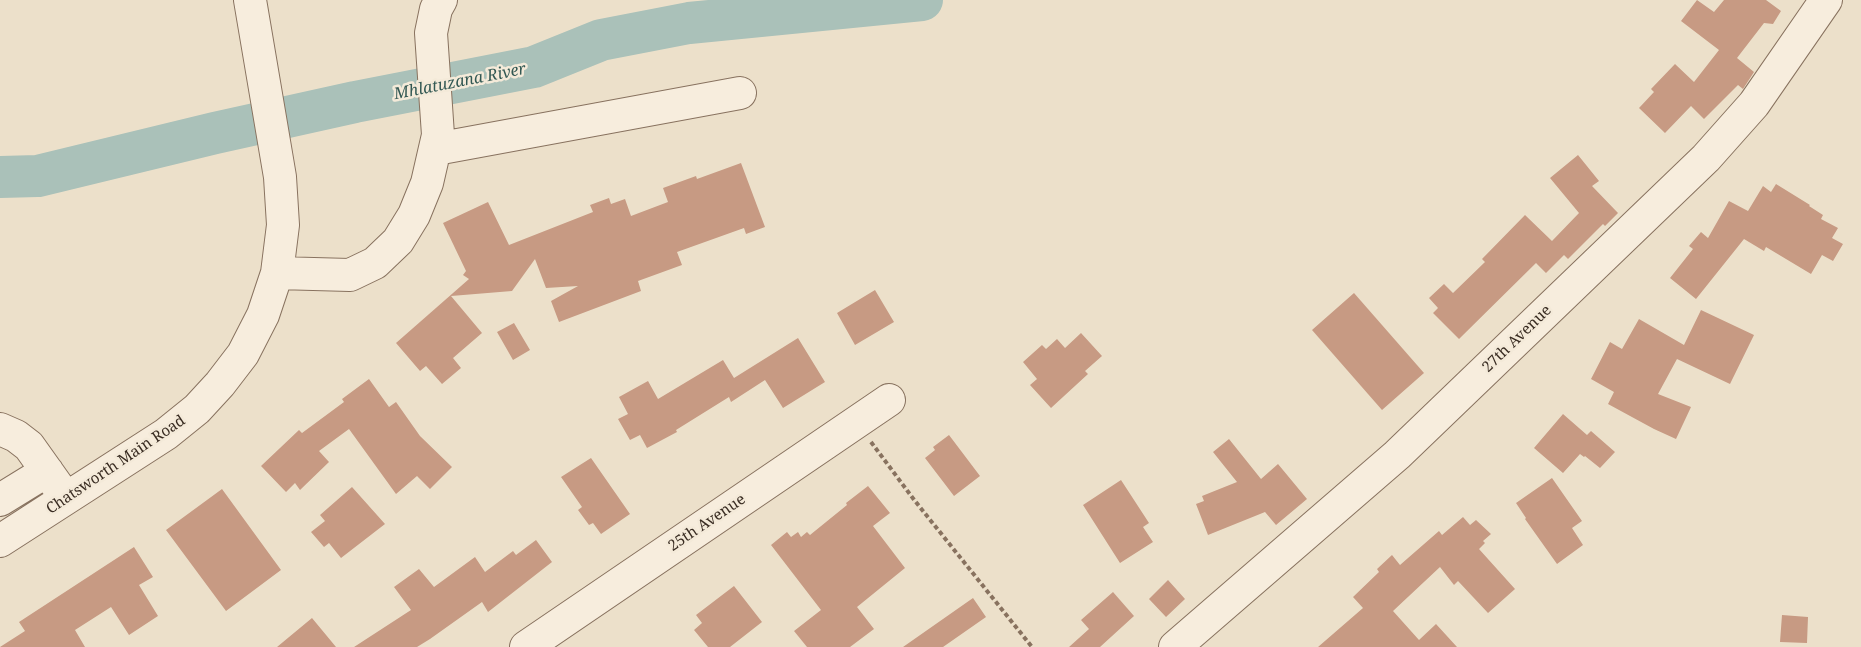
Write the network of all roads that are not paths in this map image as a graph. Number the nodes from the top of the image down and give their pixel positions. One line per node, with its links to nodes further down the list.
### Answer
1 (250, 0): 6 (street, Chatsworth Main Road)
2 (441, 0): 5 (street)
3 (1826, 0): 14 (street, 27th Avenue)
4 (740, 93): 5 (street)
5 (437, 142): 6 (street)
6 (277, 273): 10 (street, Chatsworth Main Road)
7 (889, 400): 13 (street, 25th Avenue)
8 (0, 429): 9 (street)
9 (47, 471): 10 (street); 11 (street)
10 (66, 498): 12 (street, Chatsworth Main Road)
11 (0, 500)
12 (0, 541)
13 (526, 647)
14 (1175, 647)

